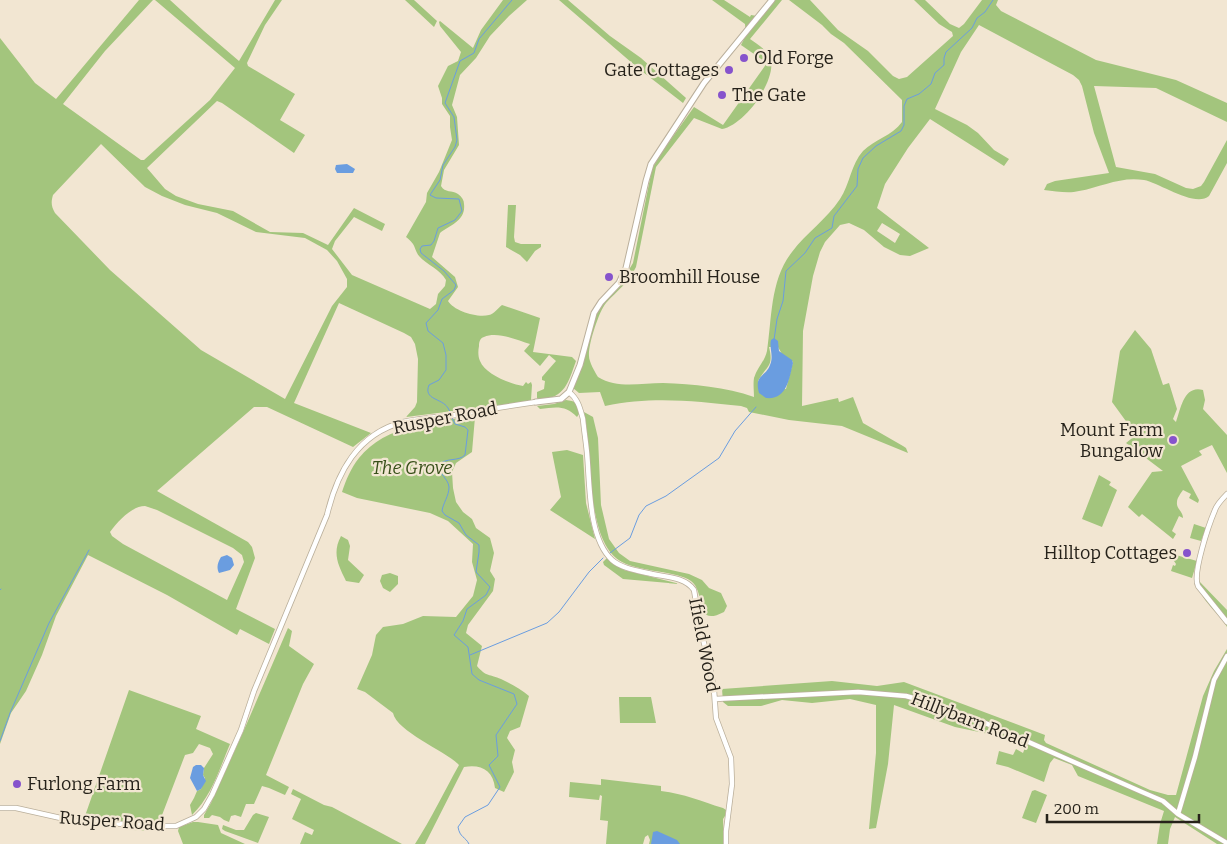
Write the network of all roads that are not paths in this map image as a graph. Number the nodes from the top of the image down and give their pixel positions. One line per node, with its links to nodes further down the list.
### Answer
1 (772, 0): 2 (street)
2 (569, 392): 3 (street, Rusper Road); 7 (street, Ifield Wood)
3 (536, 402): 8 (street, Rusper Road)
4 (1227, 494): 5 (street)
5 (1227, 622)
6 (1227, 656): 9 (street)
7 (714, 699): 9 (street, Hillybarn Road); 11 (street, Ifield Wood)
8 (0, 808)
9 (1178, 814): 10 (street, Hillybarn Road)
10 (1227, 843)
11 (726, 844)

